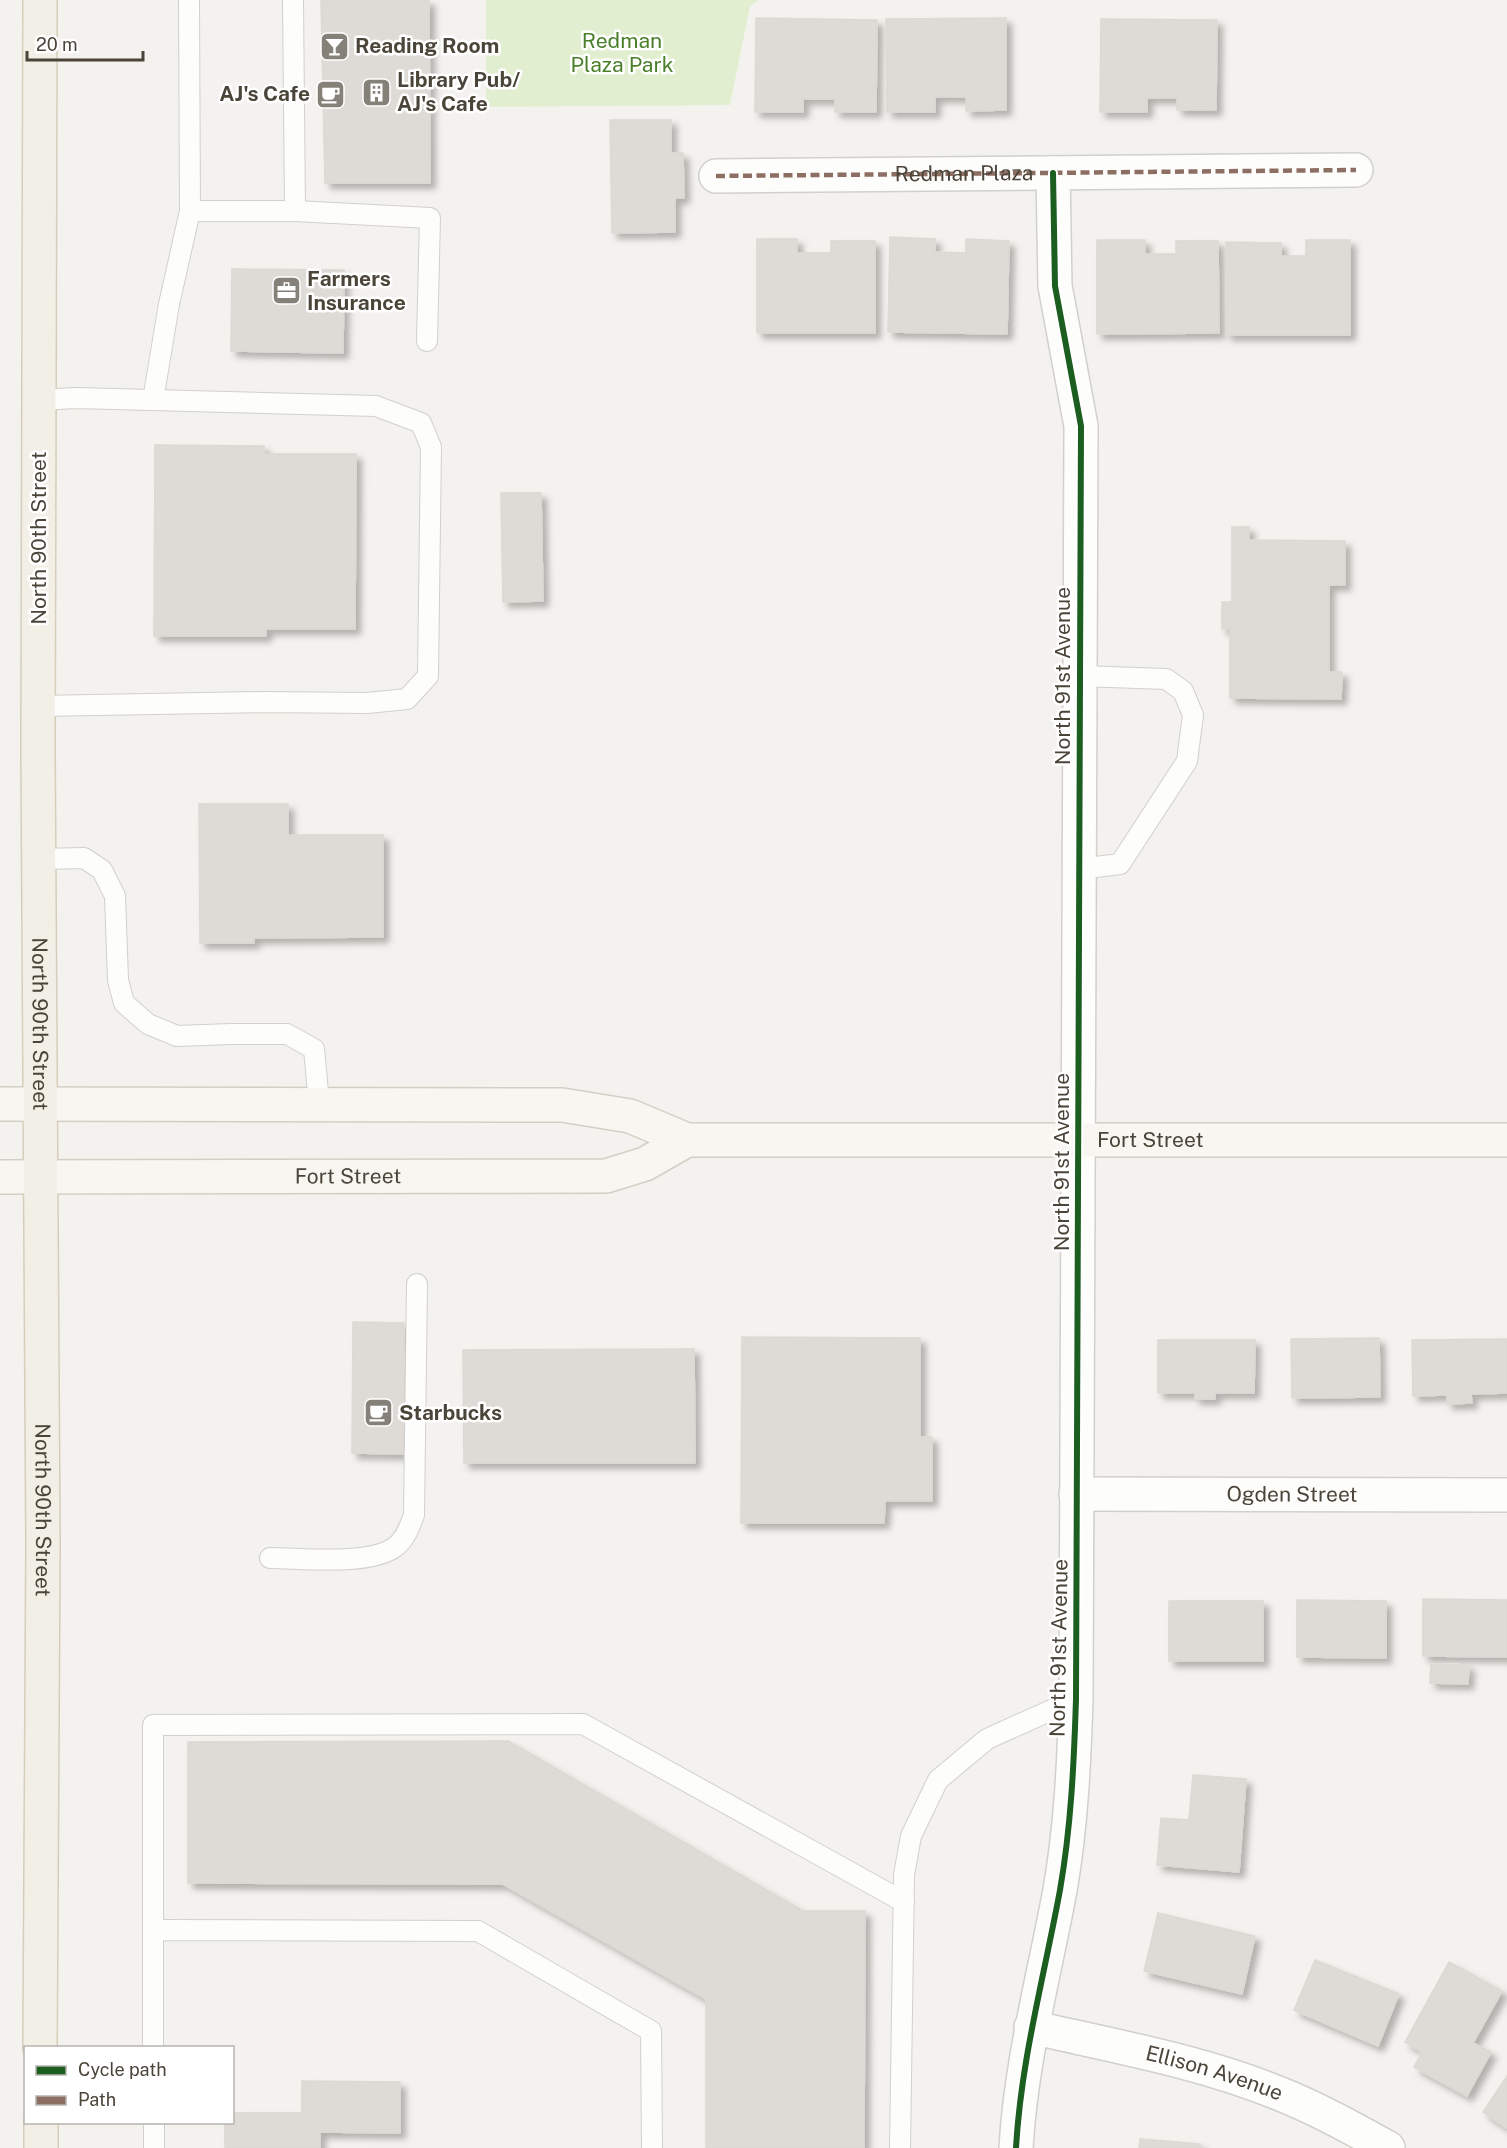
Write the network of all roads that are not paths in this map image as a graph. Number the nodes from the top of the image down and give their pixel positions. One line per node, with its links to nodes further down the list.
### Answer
1 (40, 0): 10 (main road, North 90th Street)
2 (189, 0): 7 (lane)
3 (292, 0): 8 (lane)
4 (1356, 170): 5 (street, Redman Plaza)
5 (1053, 173): 6 (street, Redman Plaza); 12 (street, North 91st Avenue)
6 (716, 176)
7 (190, 211): 8 (lane); 11 (lane)
8 (295, 211): 9 (lane)
9 (427, 340)
10 (39, 400): 11 (lane); 13 (main road, North 90th Street)
11 (153, 400): 13 (lane)
12 (1080, 676): 15 (street, North 91st Avenue); 15 (lane)
13 (38, 706): 14 (main road, North 90th Street)
14 (39, 859): 16 (lane); 18 (main road, North 90th Street)
15 (1079, 869): 21 (street, North 91st Avenue)
16 (319, 1103): 18 (main road, Fort Street); 19 (main road, Fort Street)
17 (0, 1104): 18 (main road, Fort Street)
18 (40, 1104): 23 (main road, North 90th Street)
19 (687, 1140): 21 (main road, Fort Street); 23 (main road, Fort Street)
20 (1507, 1140): 21 (main road, Fort Street)
21 (1078, 1141): 25 (street, North 91st Avenue)
22 (0, 1178): 23 (main road, Fort Street)
23 (41, 1178): 32 (main road, North 90th Street)
24 (417, 1284): 27 (lane)
25 (1076, 1494): 26 (street, Ogden Street); 28 (street, North 91st Avenue)
26 (1507, 1496)
27 (270, 1558)
28 (1076, 1699): 29 (lane); 31 (street, North 91st Avenue)
29 (903, 1902): 30 (lane); 39 (lane)
30 (153, 1930): 33 (lane); 38 (lane)
31 (1031, 2026): 40 (street, North 91st Avenue); 41 (street, Ellison Avenue)
32 (40, 2046)
33 (153, 2046)
34 (40, 2124): 36 (main road)
35 (154, 2124): 37 (lane)
36 (40, 2148)
37 (154, 2148)
38 (652, 2148)
39 (900, 2148)
40 (1016, 2148)
41 (1388, 2148)

